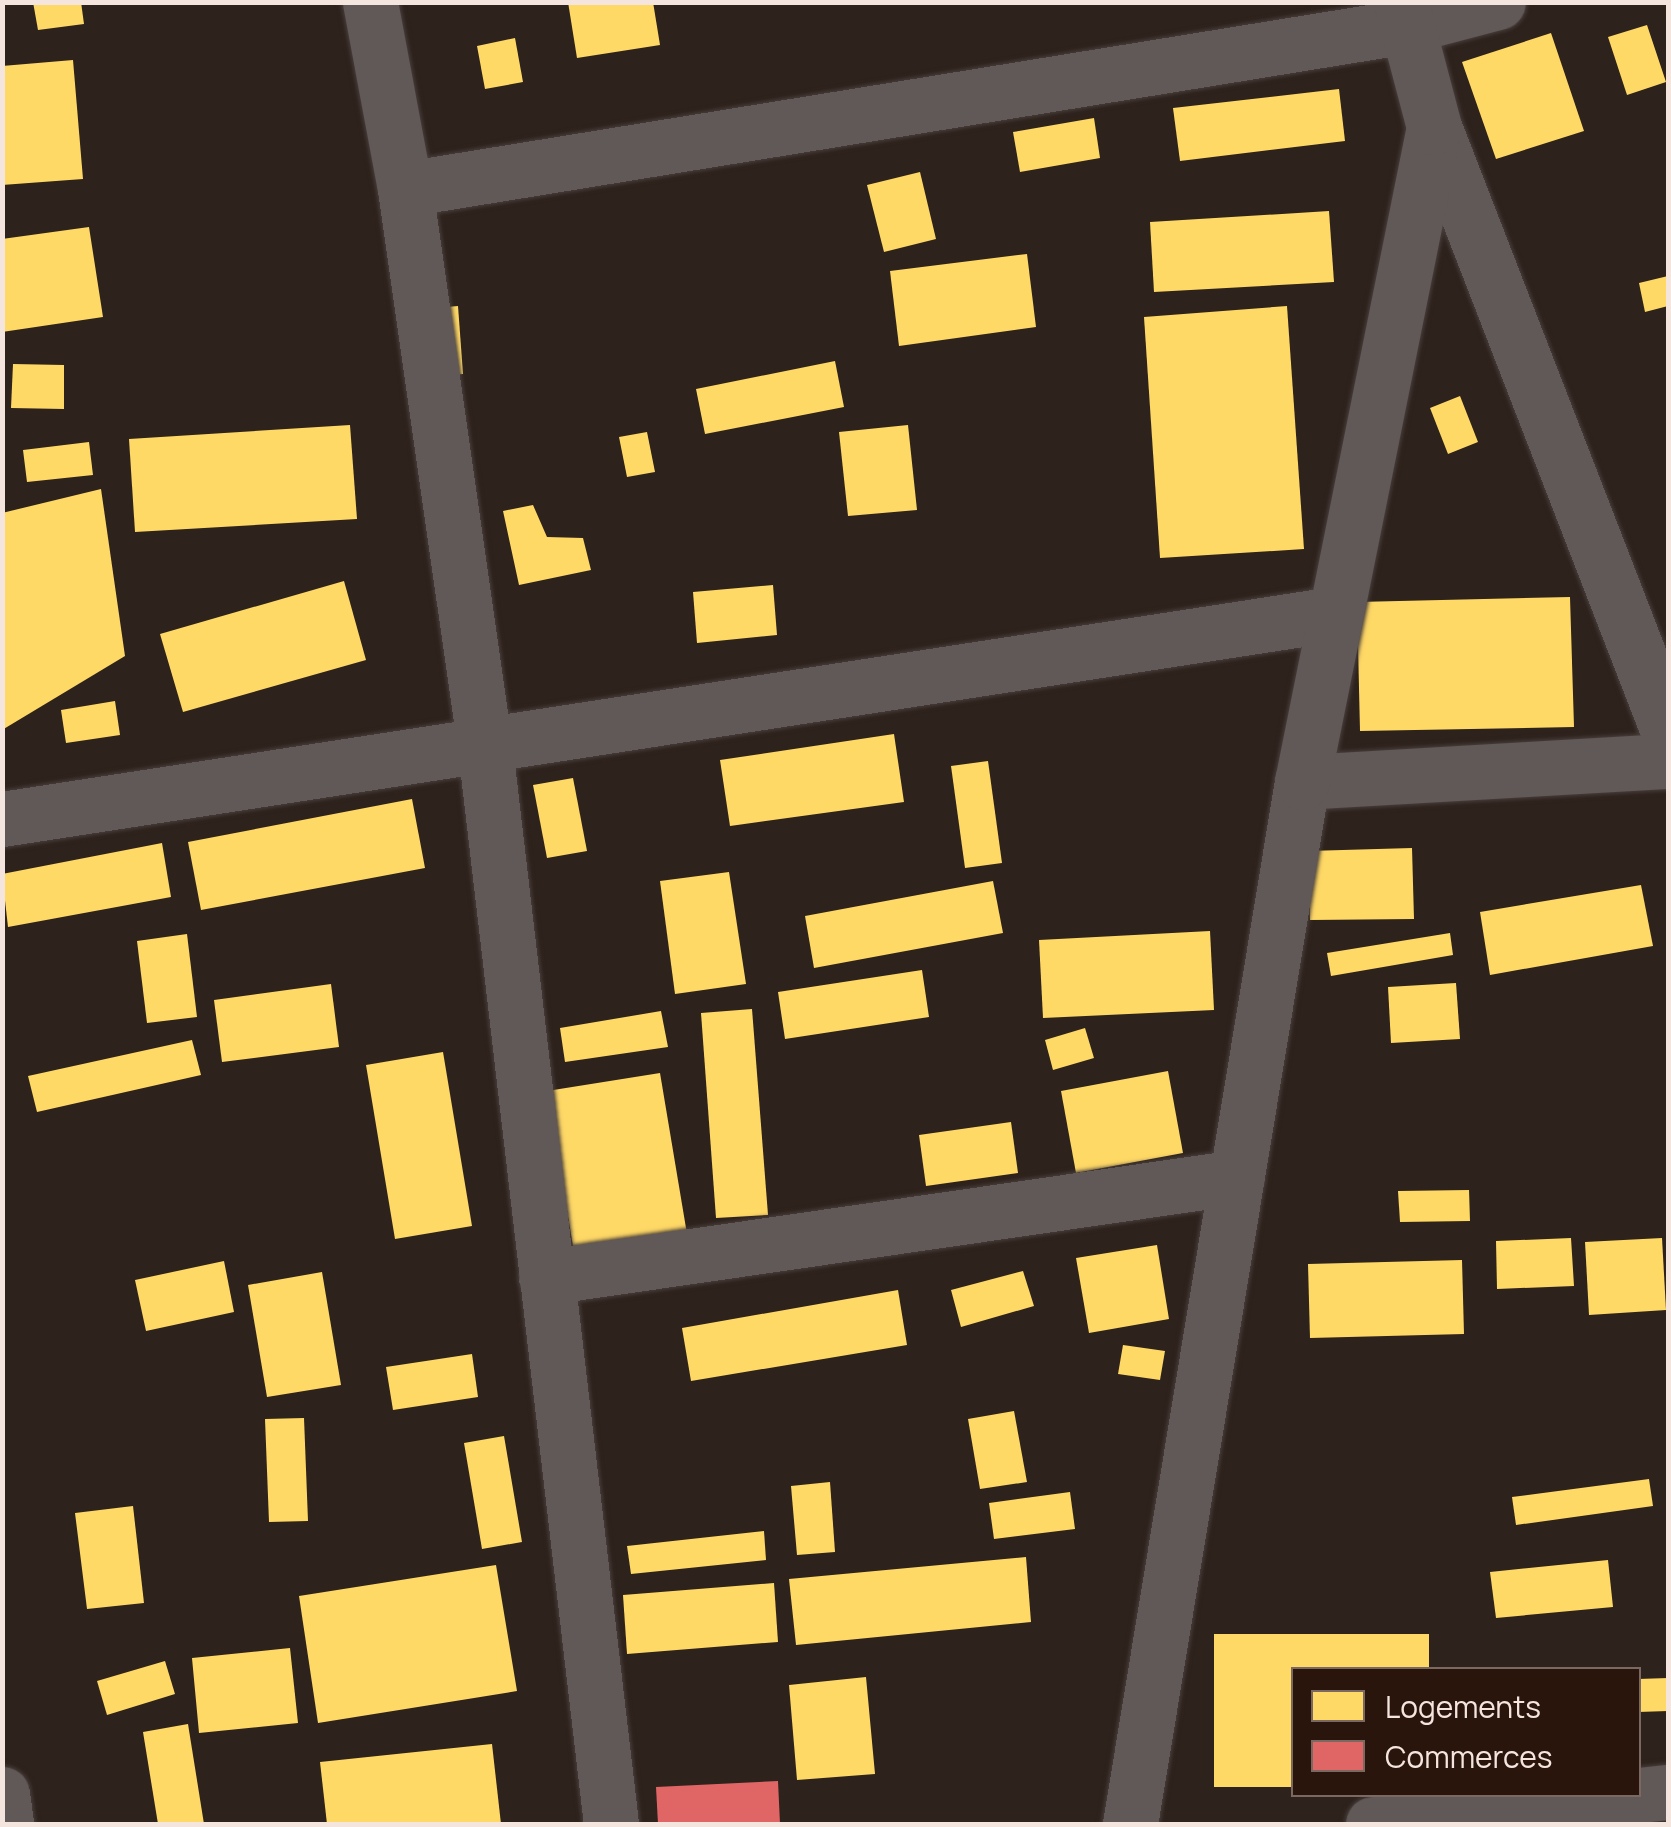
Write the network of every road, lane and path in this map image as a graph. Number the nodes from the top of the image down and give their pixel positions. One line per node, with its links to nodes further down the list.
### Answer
1 (370, 2): 5 (street)
2 (1498, 2): 3 (street)
3 (1404, 14): 4 (street); 5 (street)
4 (1434, 127): 6 (street); 7 (street)
5 (406, 189): 8 (street)
6 (1334, 614): 8 (street); 10 (street)
7 (1668, 731)
8 (485, 748): 11 (street); 13 (street)
9 (1668, 760): 10 (street)
10 (1302, 782): 12 (street)
11 (2, 819)
12 (1237, 1177): 13 (street); 20 (street)
13 (546, 1277): 19 (street)
14 (1668, 1792): 16 (street)
15 (2, 1794): 18 (street)
16 (1641, 1795)
17 (1622, 1797): 21 (street)
18 (6, 1824)
19 (610, 1824)
20 (1130, 1824)
21 (1374, 1824)

